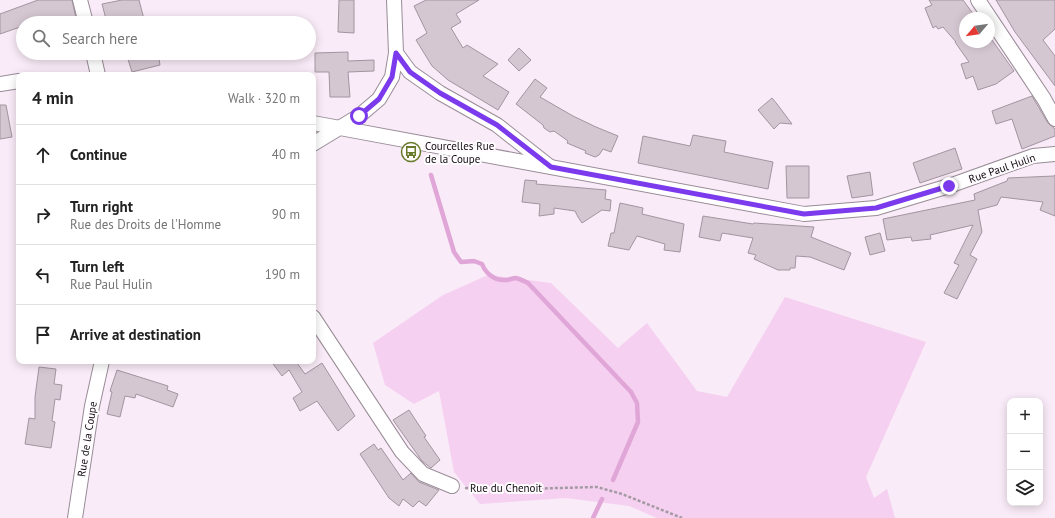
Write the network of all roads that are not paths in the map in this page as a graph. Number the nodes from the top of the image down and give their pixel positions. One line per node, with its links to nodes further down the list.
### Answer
1 (80, 0): 4 (street)
2 (394, 0): 5 (street)
3 (978, 0): 10 (street)
4 (84, 16)
5 (396, 53): 12 (street); 15 (street)
6 (95, 60): 7 (street)
7 (97, 72)
8 (16, 81): 9 (street)
9 (0, 84)
10 (1055, 119)
11 (316, 124): 12 (street, Rue Paul Hulin)
12 (339, 128): 13 (street); 15 (street, Rue Paul Hulin)
13 (316, 142)
14 (1055, 154): 15 (street, Rue Paul Hulin)
15 (551, 167)
16 (316, 322): 18 (street)
17 (101, 364): 19 (street, Rue de la Coupe)
18 (452, 486)
19 (75, 518)

